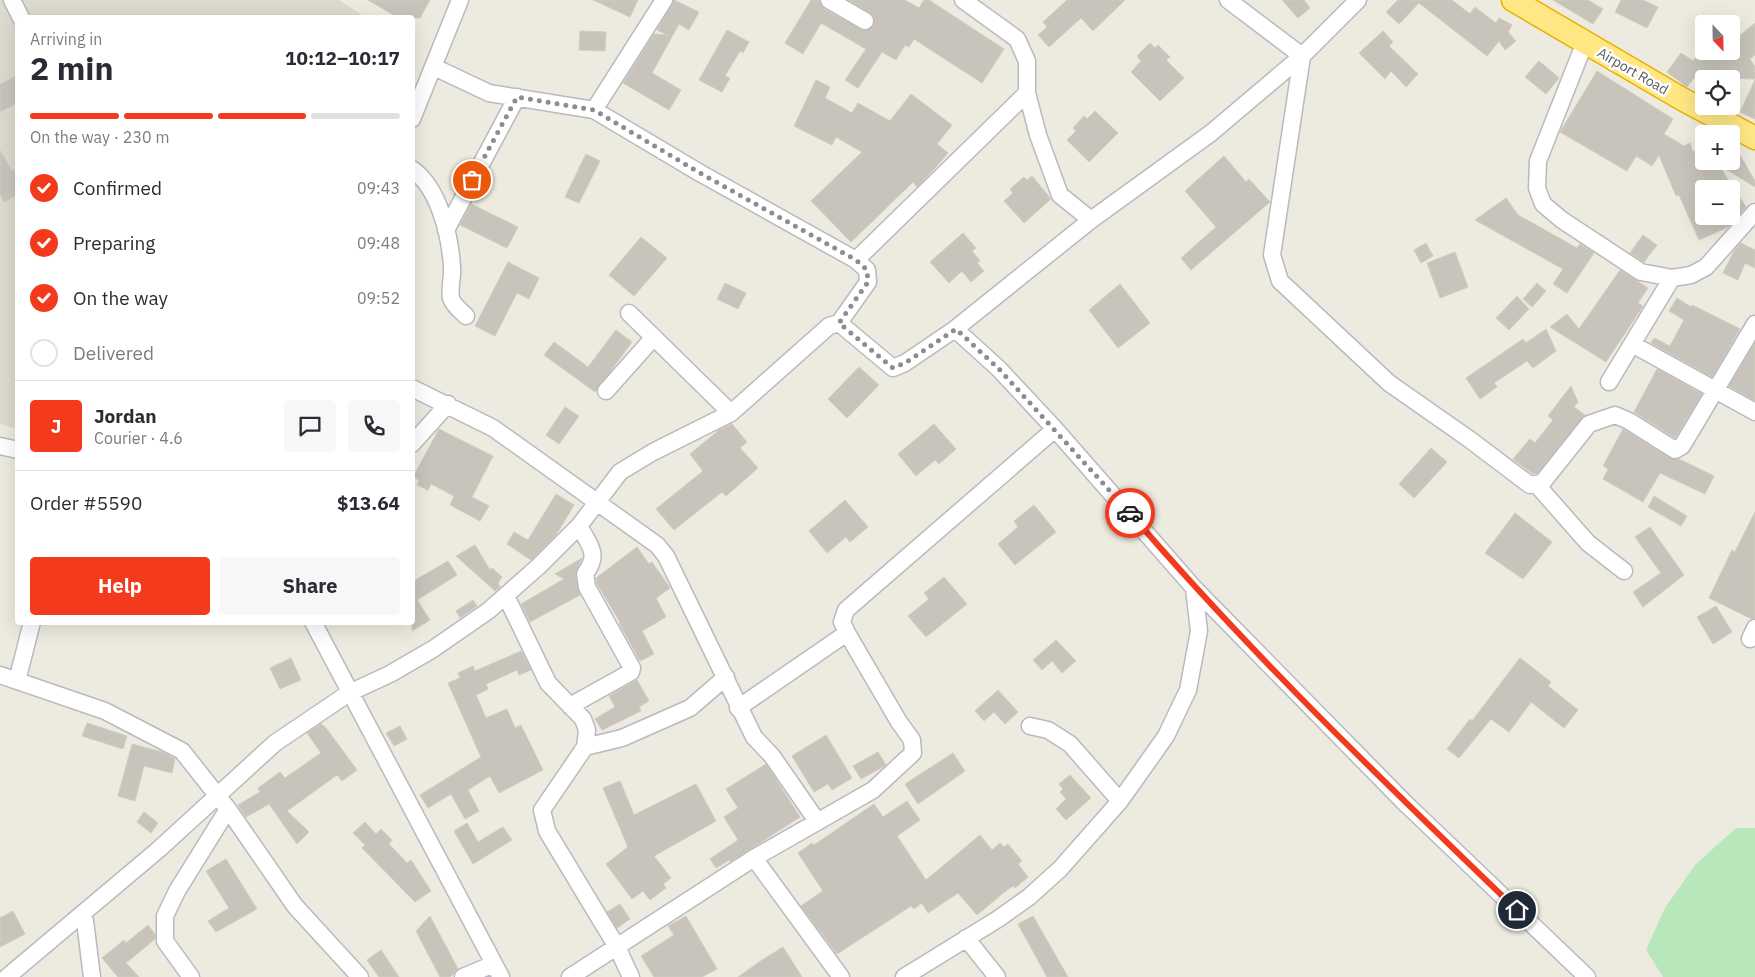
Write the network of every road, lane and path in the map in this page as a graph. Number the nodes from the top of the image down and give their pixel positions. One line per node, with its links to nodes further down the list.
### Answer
1 (12, 0): 9 (street)
2 (460, 0): 13 (street)
3 (664, 0): 16 (street)
4 (829, 0): 10 (street)
5 (963, 0): 14 (street)
6 (1228, 0): 12 (street)
7 (1358, 0): 12 (street)
8 (1513, 0): 11 (highway, Airport Road)
9 (20, 15)
10 (865, 21)
11 (1585, 42): 18 (highway, Airport Road); 24 (street)
12 (1302, 56): 20 (street); 43 (street)
13 (434, 67): 15 (street); 17 (street)
14 (1027, 93): 20 (street); 23 (street)
15 (517, 97): 16 (street); 22 (street)
16 (594, 110): 23 (street)
17 (415, 112)
18 (1755, 138)
19 (415, 172): 22 (street)
20 (1091, 220): 29 (street)
21 (1753, 220): 24 (street)
22 (446, 230): 26 (street)
23 (856, 260): 27 (street)
24 (1672, 278): 31 (street)
25 (629, 313): 30 (street)
26 (466, 316)
27 (839, 323): 29 (street); 38 (street)
28 (1755, 324): 33 (street)
29 (956, 329): 39 (street)
30 (654, 336): 35 (street); 38 (street)
31 (1632, 344): 32 (street); 33 (street)
32 (1609, 382)
33 (1714, 388): 37 (street); 43 (street)
34 (415, 389): 36 (street)
35 (606, 391)
36 (448, 404): 40 (street); 44 (street)
37 (1755, 412)
38 (731, 413): 44 (street)
39 (1055, 429): 47 (street); 51 (street)
40 (415, 441)
41 (0, 446): 42 (street)
42 (15, 449)
43 (1536, 486): 46 (street)
44 (597, 502): 45 (street); 53 (street)
45 (579, 526): 48 (street); 56 (street)
46 (1624, 571)
47 (1194, 588): 61 (street); 79 (street)
48 (506, 596): 55 (street); 56 (street)
49 (31, 625): 54 (street)
50 (314, 625): 55 (street)
51 (847, 633): 57 (street); 63 (street)
52 (0, 675): 54 (street)
53 (726, 677): 57 (street); 59 (street)
54 (17, 681): 60 (street)
55 (350, 693): 60 (street); 68 (street)
56 (570, 706): 59 (street)
57 (738, 708): 63 (street)
58 (1030, 726): 61 (street)
59 (585, 747): 67 (street)
60 (217, 796): 62 (street); 65 (street)
61 (1120, 801): 66 (street)
62 (228, 809): 71 (street); 72 (street)
63 (817, 821): 64 (street)
64 (754, 858): 67 (street); 76 (street)
65 (82, 914): 69 (street); 70 (street)
66 (966, 938): 77 (street); 78 (street)
67 (617, 947): 74 (street); 75 (street)
68 (497, 970): 73 (street)
69 (7, 977)
70 (92, 977)
71 (192, 977)
72 (360, 977)
73 (463, 977)
74 (570, 977)
75 (631, 977)
76 (842, 977)
77 (904, 977)
78 (996, 977)
79 (1587, 977)

